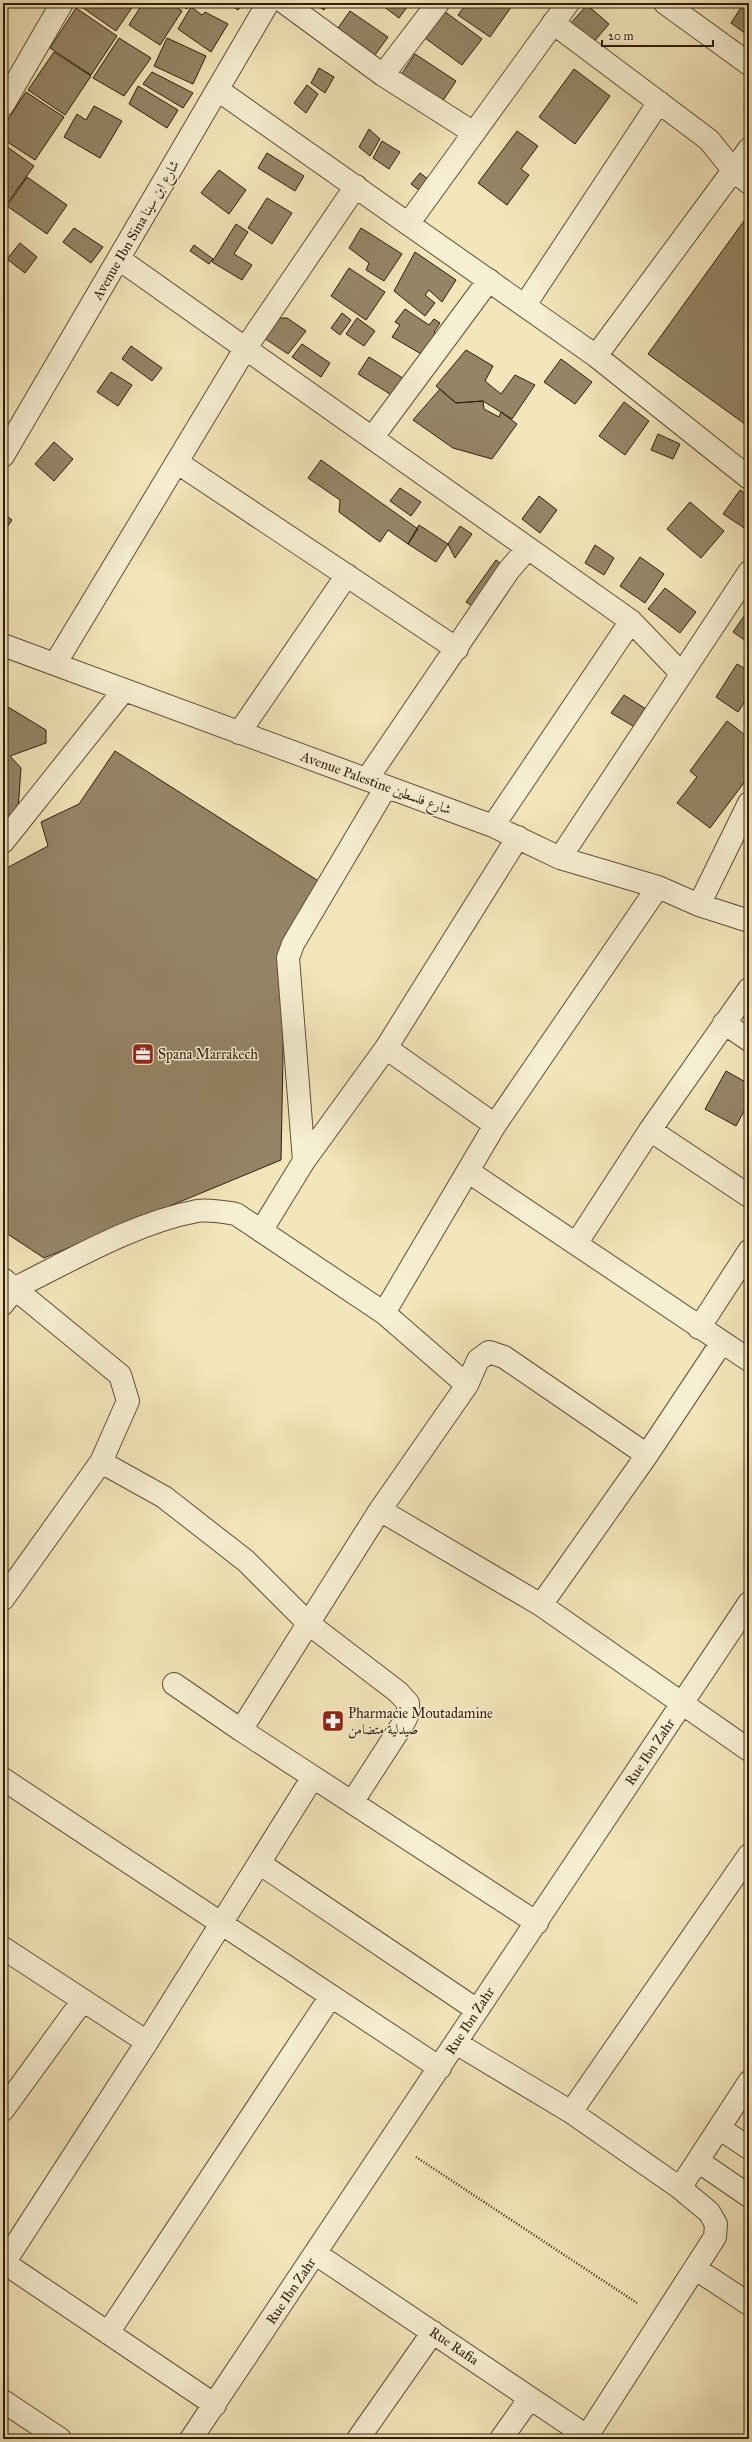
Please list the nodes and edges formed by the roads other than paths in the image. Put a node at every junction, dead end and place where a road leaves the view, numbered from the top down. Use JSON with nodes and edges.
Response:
{"nodes":[{"id":1,"x":268,"y":3,"type":"edge"},
{"id":2,"x":285,"y":3,"type":"edge"},
{"id":3,"x":438,"y":3,"type":"edge"},
{"id":4,"x":568,"y":3,"type":"edge"},
{"id":5,"x":58,"y":4,"type":"edge"},
{"id":6,"x":677,"y":6,"type":"edge"},
{"id":7,"x":553,"y":23,"type":"junction"},
{"id":8,"x":749,"y":64,"type":"edge"},
{"id":9,"x":383,"y":75,"type":"junction"},
{"id":10,"x":218,"y":90,"type":"junction"},
{"id":11,"x":659,"y":102,"type":"junction"},
{"id":12,"x":3,"y":105,"type":"edge"},
{"id":13,"x":474,"y":133,"type":"junction"},
{"id":14,"x":749,"y":149,"type":"edge"},
{"id":15,"x":741,"y":177,"type":"edge"},
{"id":16,"x":356,"y":186,"type":"junction"},
{"id":17,"x":408,"y":224,"type":"junction"},
{"id":18,"x":119,"y":259,"type":"junction"},
{"id":19,"x":489,"y":280,"type":"junction"},
{"id":20,"x":525,"y":305,"type":"junction"},
{"id":21,"x":245,"y":349,"type":"junction"},
{"id":22,"x":596,"y":356,"type":"junction"},
{"id":23,"x":372,"y":438,"type":"junction"},
{"id":24,"x":3,"y":456,"type":"edge"},
{"id":25,"x":178,"y":463,"type":"junction"},
{"id":26,"x":749,"y":478,"type":"edge"},
{"id":27,"x":528,"y":548,"type":"junction"},
{"id":28,"x":749,"y":572,"type":"edge"},
{"id":29,"x":347,"y":575,"type":"junction"},
{"id":30,"x":631,"y":621,"type":"junction"},
{"id":31,"x":3,"y":645,"type":"edge"},
{"id":32,"x":457,"y":649,"type":"junction"},
{"id":33,"x":55,"y":664,"type":"junction"},
{"id":34,"x":681,"y":673,"type":"junction"},
{"id":35,"x":124,"y":690,"type":"junction"},
{"id":36,"x":239,"y":733,"type":"junction"},
{"id":37,"x":376,"y":783,"type":"junction"},
{"id":38,"x":749,"y":803,"type":"edge"},
{"id":39,"x":493,"y":826,"type":"junction"},
{"id":40,"x":518,"y":837,"type":"junction"},
{"id":41,"x":3,"y":842,"type":"edge"},
{"id":42,"x":560,"y":858,"type":"junction"},
{"id":43,"x":658,"y":887,"type":"junction"},
{"id":44,"x":699,"y":905,"type":"junction"},
{"id":45,"x":749,"y":921,"type":"edge"},
{"id":46,"x":749,"y":989,"type":"edge"},
{"id":47,"x":724,"y":1023,"type":"junction"},
{"id":48,"x":749,"y":1040,"type":"edge"},
{"id":49,"x":386,"y":1048,"type":"junction"},
{"id":50,"x":495,"y":1125,"type":"junction"},
{"id":51,"x":650,"y":1130,"type":"junction"},
{"id":52,"x":304,"y":1161,"type":"junction"},
{"id":53,"x":468,"y":1172,"type":"junction"},
{"id":54,"x":749,"y":1196,"type":"edge"},
{"id":55,"x":261,"y":1231,"type":"junction"},
{"id":56,"x":576,"y":1244,"type":"junction"},
{"id":57,"x":749,"y":1251,"type":"edge"},
{"id":58,"x":7,"y":1290,"type":"edge"},
{"id":59,"x":384,"y":1313,"type":"junction"},
{"id":60,"x":699,"y":1328,"type":"junction"},
{"id":61,"x":722,"y":1342,"type":"junction"},
{"id":62,"x":749,"y":1360,"type":"edge"},
{"id":63,"x":467,"y":1385,"type":"junction"},
{"id":64,"x":647,"y":1455,"type":"junction"},
{"id":65,"x":101,"y":1462,"type":"junction"},
{"id":66,"x":380,"y":1510,"type":"junction"},
{"id":67,"x":3,"y":1599,"type":"edge"},
{"id":68,"x":749,"y":1603,"type":"edge"},
{"id":69,"x":541,"y":1605,"type":"junction"},
{"id":70,"x":309,"y":1624,"type":"junction"},
{"id":71,"x":174,"y":1684,"type":"dead end"},
{"id":72,"x":682,"y":1703,"type":"junction"},
{"id":73,"x":241,"y":1730,"type":"junction"},
{"id":74,"x":749,"y":1750,"type":"edge"},
{"id":75,"x":313,"y":1776,"type":"junction"},
{"id":76,"x":3,"y":1779,"type":"edge"},
{"id":77,"x":353,"y":1802,"type":"junction"},
{"id":78,"x":749,"y":1855,"type":"edge"},
{"id":79,"x":259,"y":1863,"type":"junction"},
{"id":80,"x":537,"y":1923,"type":"junction"},
{"id":81,"x":222,"y":1924,"type":"junction"},
{"id":82,"x":3,"y":1948,"type":"edge"},
{"id":83,"x":331,"y":1996,"type":"junction"},
{"id":84,"x":83,"y":2000,"type":"junction"},
{"id":85,"x":477,"y":2010,"type":"junction"},
{"id":86,"x":147,"y":2042,"type":"junction"},
{"id":87,"x":456,"y":2043,"type":"junction"},
{"id":88,"x":440,"y":2068,"type":"junction"},
{"id":89,"x":749,"y":2082,"type":"edge"},
{"id":90,"x":3,"y":2110,"type":"edge"},
{"id":91,"x":571,"y":2112,"type":"junction"},
{"id":92,"x":719,"y":2128,"type":"junction"},
{"id":93,"x":749,"y":2148,"type":"edge"},
{"id":94,"x":698,"y":2161,"type":"junction"},
{"id":95,"x":680,"y":2188,"type":"junction"},
{"id":96,"x":749,"y":2196,"type":"edge"},
{"id":97,"x":316,"y":2254,"type":"junction"},
{"id":98,"x":4,"y":2263,"type":"edge"},
{"id":99,"x":696,"y":2269,"type":"junction"},
{"id":100,"x":749,"y":2304,"type":"edge"},
{"id":101,"x":433,"y":2332,"type":"junction"},
{"id":102,"x":108,"y":2333,"type":"junction"},
{"id":103,"x":530,"y":2398,"type":"junction"},
{"id":104,"x":3,"y":2401,"type":"edge"},
{"id":105,"x":215,"y":2406,"type":"junction"},
{"id":106,"x":589,"y":2438,"type":"edge"},
{"id":107,"x":60,"y":2439,"type":"edge"},
{"id":108,"x":191,"y":2439,"type":"edge"},
{"id":109,"x":358,"y":2439,"type":"edge"},
{"id":110,"x":501,"y":2439,"type":"edge"}],
"edges":[{"from":1,"to":10,"type":"street","name":"Avenue Ibn Sina شارع ابن سينا"},
{"from":2,"to":9,"type":"street"},
{"from":3,"to":9,"type":"street"},
{"from":4,"to":7,"type":"street"},
{"from":5,"to":12,"type":"street"},
{"from":6,"to":8,"type":"street"},
{"from":7,"to":11,"type":"street"},
{"from":7,"to":13,"type":"street"},
{"from":9,"to":13,"type":"street"},
{"from":10,"to":16,"type":"street"},
{"from":10,"to":18,"type":"street","name":"Avenue Ibn Sina شارع ابن سينا"},
{"from":11,"to":15,"type":"street"},
{"from":11,"to":20,"type":"street"},
{"from":13,"to":17,"type":"street"},
{"from":14,"to":15,"type":"street"},
{"from":15,"to":22,"type":"street"},
{"from":16,"to":17,"type":"street"},
{"from":16,"to":21,"type":"street"},
{"from":17,"to":19,"type":"street"},
{"from":18,"to":21,"type":"street"},
{"from":18,"to":24,"type":"street","name":"Avenue Ibn Sina شارع ابن سينا"},
{"from":19,"to":20,"type":"street"},
{"from":19,"to":23,"type":"street"},
{"from":20,"to":22,"type":"street"},
{"from":21,"to":23,"type":"street"},
{"from":21,"to":25,"type":"street"},
{"from":22,"to":26,"type":"street"},
{"from":23,"to":27,"type":"street"},
{"from":25,"to":29,"type":"street"},
{"from":25,"to":33,"type":"street"},
{"from":27,"to":30,"type":"street"},
{"from":27,"to":32,"type":"street"},
{"from":28,"to":34,"type":"street"},
{"from":29,"to":32,"type":"street"},
{"from":29,"to":36,"type":"street"},
{"from":30,"to":34,"type":"street"},
{"from":30,"to":39,"type":"street"},
{"from":31,"to":33,"type":"street","name":"Avenue Palestine شارع فلسطين"},
{"from":32,"to":37,"type":"street"},
{"from":33,"to":35,"type":"street","name":"Avenue Palestine شارع فلسطين"},
{"from":34,"to":42,"type":"street"},
{"from":35,"to":36,"type":"street","name":"Avenue Palestine شارع فلسطين"},
{"from":35,"to":41,"type":"street"},
{"from":36,"to":37,"type":"street","name":"Avenue Palestine شارع فلسطين"},
{"from":37,"to":39,"type":"street","name":"Avenue Palestine شارع فلسطين"},
{"from":37,"to":52,"type":"street"},
{"from":38,"to":44,"type":"street"},
{"from":39,"to":40,"type":"street","name":"Avenue Palestine شارع فلسطين"},
{"from":40,"to":42,"type":"street","name":"Avenue Palestine شارع فلسطين"},
{"from":40,"to":49,"type":"street"},
{"from":42,"to":43,"type":"street","name":"Avenue Palestine شارع فلسطين"},
{"from":43,"to":44,"type":"street","name":"Avenue Palestine شارع فلسطين"},
{"from":43,"to":50,"type":"street"},
{"from":44,"to":45,"type":"street","name":"Avenue Palestine شارع فلسطين"},
{"from":46,"to":47,"type":"street"},
{"from":47,"to":48,"type":"street"},
{"from":47,"to":51,"type":"street"},
{"from":49,"to":50,"type":"street"},
{"from":49,"to":52,"type":"street"},
{"from":50,"to":53,"type":"street"},
{"from":51,"to":54,"type":"street"},
{"from":51,"to":56,"type":"street"},
{"from":52,"to":55,"type":"street"},
{"from":53,"to":56,"type":"street"},
{"from":53,"to":59,"type":"street"},
{"from":55,"to":58,"type":"street"},
{"from":55,"to":59,"type":"street"},
{"from":56,"to":60,"type":"street"},
{"from":57,"to":60,"type":"street"},
{"from":58,"to":65,"type":"street"},
{"from":59,"to":63,"type":"street"},
{"from":60,"to":61,"type":"street"},
{"from":61,"to":62,"type":"street"},
{"from":61,"to":64,"type":"street"},
{"from":63,"to":64,"type":"street"},
{"from":63,"to":66,"type":"street"},
{"from":64,"to":69,"type":"street"},
{"from":65,"to":67,"type":"street"},
{"from":65,"to":70,"type":"street"},
{"from":66,"to":69,"type":"street"},
{"from":66,"to":70,"type":"street"},
{"from":68,"to":72,"type":"street","name":"Rue Ibn Zahr"},
{"from":69,"to":72,"type":"street"},
{"from":70,"to":73,"type":"street"},
{"from":70,"to":77,"type":"street"},
{"from":71,"to":73,"type":"street"},
{"from":72,"to":74,"type":"street"},
{"from":72,"to":80,"type":"street","name":"Rue Ibn Zahr"},
{"from":73,"to":75,"type":"street"},
{"from":75,"to":77,"type":"street"},
{"from":75,"to":79,"type":"street"},
{"from":76,"to":81,"type":"street"},
{"from":77,"to":80,"type":"street"},
{"from":78,"to":91,"type":"street"},
{"from":79,"to":81,"type":"street"},
{"from":79,"to":85,"type":"street"},
{"from":80,"to":85,"type":"street","name":"Rue Ibn Zahr"},
{"from":81,"to":83,"type":"street"},
{"from":81,"to":86,"type":"street"},
{"from":82,"to":84,"type":"street"},
{"from":83,"to":88,"type":"street"},
{"from":83,"to":102,"type":"street"},
{"from":84,"to":86,"type":"street"},
{"from":84,"to":90,"type":"street"},
{"from":85,"to":87,"type":"street","name":"Rue Ibn Zahr"},
{"from":86,"to":98,"type":"street"},
{"from":87,"to":88,"type":"street","name":"Rue Ibn Zahr"},
{"from":87,"to":91,"type":"street"},
{"from":88,"to":97,"type":"street","name":"Rue Ibn Zahr"},
{"from":89,"to":92,"type":"street"},
{"from":91,"to":95,"type":"street"},
{"from":92,"to":93,"type":"street"},
{"from":92,"to":94,"type":"street"},
{"from":94,"to":95,"type":"street"},
{"from":94,"to":96,"type":"street"},
{"from":95,"to":99,"type":"street"},
{"from":97,"to":101,"type":"street","name":"Rue Rafia"},
{"from":97,"to":105,"type":"street","name":"Rue Ibn Zahr"},
{"from":98,"to":102,"type":"street"},
{"from":99,"to":100,"type":"street"},
{"from":99,"to":106,"type":"street"},
{"from":101,"to":103,"type":"street","name":"Rue Rafia"},
{"from":101,"to":109,"type":"street"},
{"from":102,"to":105,"type":"street"},
{"from":103,"to":106,"type":"street","name":"Rue Rafia"},
{"from":103,"to":110,"type":"street"},
{"from":104,"to":107,"type":"street"},
{"from":105,"to":108,"type":"street","name":"Rue Ibn Zahr"}]}
